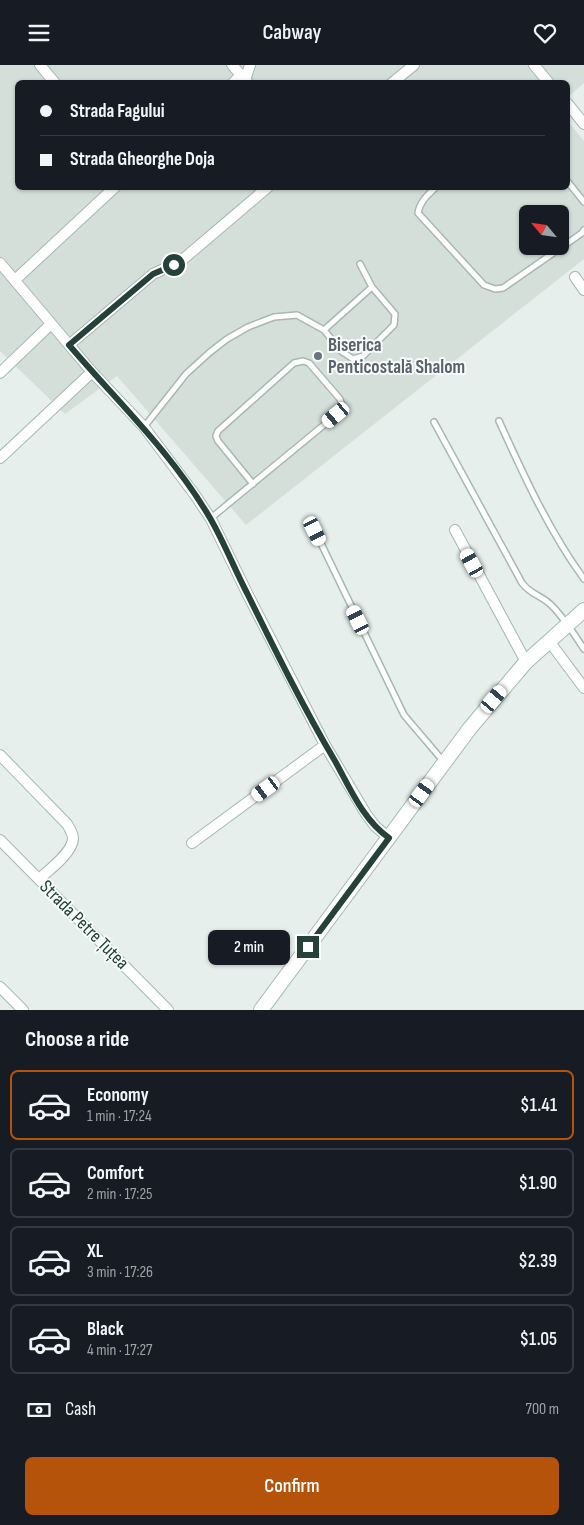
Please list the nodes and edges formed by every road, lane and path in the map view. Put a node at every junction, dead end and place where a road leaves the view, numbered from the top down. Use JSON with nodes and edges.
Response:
{"nodes":[{"id":1,"x":40,"y":65,"type":"edge"},
{"id":2,"x":232,"y":65,"type":"edge"},
{"id":3,"x":250,"y":65,"type":"edge"},
{"id":4,"x":534,"y":65,"type":"edge"},
{"id":5,"x":412,"y":66,"type":"edge"},
{"id":6,"x":52,"y":80,"type":"edge"},
{"id":7,"x":242,"y":80,"type":"edge"},
{"id":8,"x":396,"y":80,"type":"edge"},
{"id":9,"x":546,"y":80,"type":"edge"},
{"id":10,"x":570,"y":107,"type":"edge"},
{"id":11,"x":584,"y":124,"type":"edge"},
{"id":12,"x":570,"y":185,"type":"edge"},
{"id":13,"x":113,"y":190,"type":"edge"},
{"id":14,"x":264,"y":190,"type":"edge"},
{"id":15,"x":433,"y":190,"type":"edge"},
{"id":16,"x":584,"y":203,"type":"edge"},
{"id":17,"x":584,"y":230,"type":"edge"},
{"id":18,"x":0,"y":263,"type":"edge"},
{"id":19,"x":360,"y":264,"type":"dead end"},
{"id":20,"x":575,"y":277,"type":"dead end"},
{"id":21,"x":15,"y":280,"type":"junction"},
{"id":22,"x":372,"y":287,"type":"junction"},
{"id":23,"x":584,"y":290,"type":"edge"},
{"id":24,"x":51,"y":324,"type":"junction"},
{"id":25,"x":324,"y":330,"type":"junction"},
{"id":26,"x":69,"y":345,"type":"junction"},
{"id":27,"x":92,"y":371,"type":"junction"},
{"id":28,"x":0,"y":373,"type":"edge"},
{"id":29,"x":499,"y":421,"type":"dead end"},
{"id":30,"x":434,"y":422,"type":"dead end"},
{"id":31,"x":144,"y":427,"type":"junction"},
{"id":32,"x":0,"y":458,"type":"edge"},
{"id":33,"x":253,"y":483,"type":"junction"},
{"id":34,"x":211,"y":519,"type":"junction"},
{"id":35,"x":454,"y":530,"type":"dead end"},
{"id":36,"x":315,"y":531,"type":"dead end"},
{"id":37,"x":584,"y":579,"type":"edge"},
{"id":38,"x":584,"y":610,"type":"edge"},
{"id":39,"x":567,"y":625,"type":"junction"},
{"id":40,"x":549,"y":641,"type":"junction"},
{"id":41,"x":584,"y":649,"type":"edge"},
{"id":42,"x":526,"y":662,"type":"junction"},
{"id":43,"x":584,"y":688,"type":"edge"},
{"id":44,"x":325,"y":745,"type":"junction"},
{"id":45,"x":0,"y":755,"type":"edge"},
{"id":46,"x":444,"y":763,"type":"junction"},
{"id":47,"x":389,"y":838,"type":"junction"},
{"id":48,"x":0,"y":840,"type":"edge"},
{"id":49,"x":192,"y":843,"type":"dead end"},
{"id":50,"x":39,"y":879,"type":"junction"},
{"id":51,"x":0,"y":987,"type":"edge"},
{"id":52,"x":23,"y":1010,"type":"edge"},
{"id":53,"x":168,"y":1010,"type":"edge"},
{"id":54,"x":261,"y":1010,"type":"edge"}],
"edges":[{"from":1,"to":6,"type":"street"},
{"from":2,"to":7,"type":"street"},
{"from":3,"to":7,"type":"street"},
{"from":4,"to":9,"type":"street"},
{"from":5,"to":8,"type":"street"},
{"from":10,"to":11,"type":"street"},
{"from":12,"to":16,"type":"lane"},
{"from":13,"to":21,"type":"street"},
{"from":14,"to":26,"type":"street"},
{"from":15,"to":17,"type":"lane"},
{"from":18,"to":21,"type":"street"},
{"from":19,"to":22,"type":"lane"},
{"from":20,"to":23,"type":"street"},
{"from":21,"to":24,"type":"street"},
{"from":22,"to":25,"type":"lane"},
{"from":22,"to":25,"type":"lane"},
{"from":24,"to":26,"type":"street"},
{"from":24,"to":28,"type":"street"},
{"from":25,"to":31,"type":"lane"},
{"from":26,"to":27,"type":"street"},
{"from":27,"to":31,"type":"street"},
{"from":27,"to":32,"type":"street"},
{"from":29,"to":37,"type":"lane"},
{"from":30,"to":39,"type":"lane"},
{"from":31,"to":34,"type":"street"},
{"from":33,"to":33,"type":"lane"},
{"from":33,"to":34,"type":"lane"},
{"from":34,"to":44,"type":"street"},
{"from":35,"to":42,"type":"street"},
{"from":36,"to":46,"type":"lane"},
{"from":38,"to":39,"type":"main road"},
{"from":39,"to":40,"type":"main road"},
{"from":39,"to":41,"type":"lane"},
{"from":40,"to":42,"type":"main road"},
{"from":40,"to":43,"type":"street"},
{"from":42,"to":46,"type":"main road"},
{"from":44,"to":47,"type":"street"},
{"from":44,"to":49,"type":"street"},
{"from":45,"to":50,"type":"street"},
{"from":46,"to":47,"type":"main road"},
{"from":47,"to":54,"type":"main road"},
{"from":48,"to":50,"type":"street","name":"Strada Petre Țuțea"},
{"from":50,"to":53,"type":"street","name":"Strada Petre Țuțea"},
{"from":51,"to":52,"type":"street"}]}
